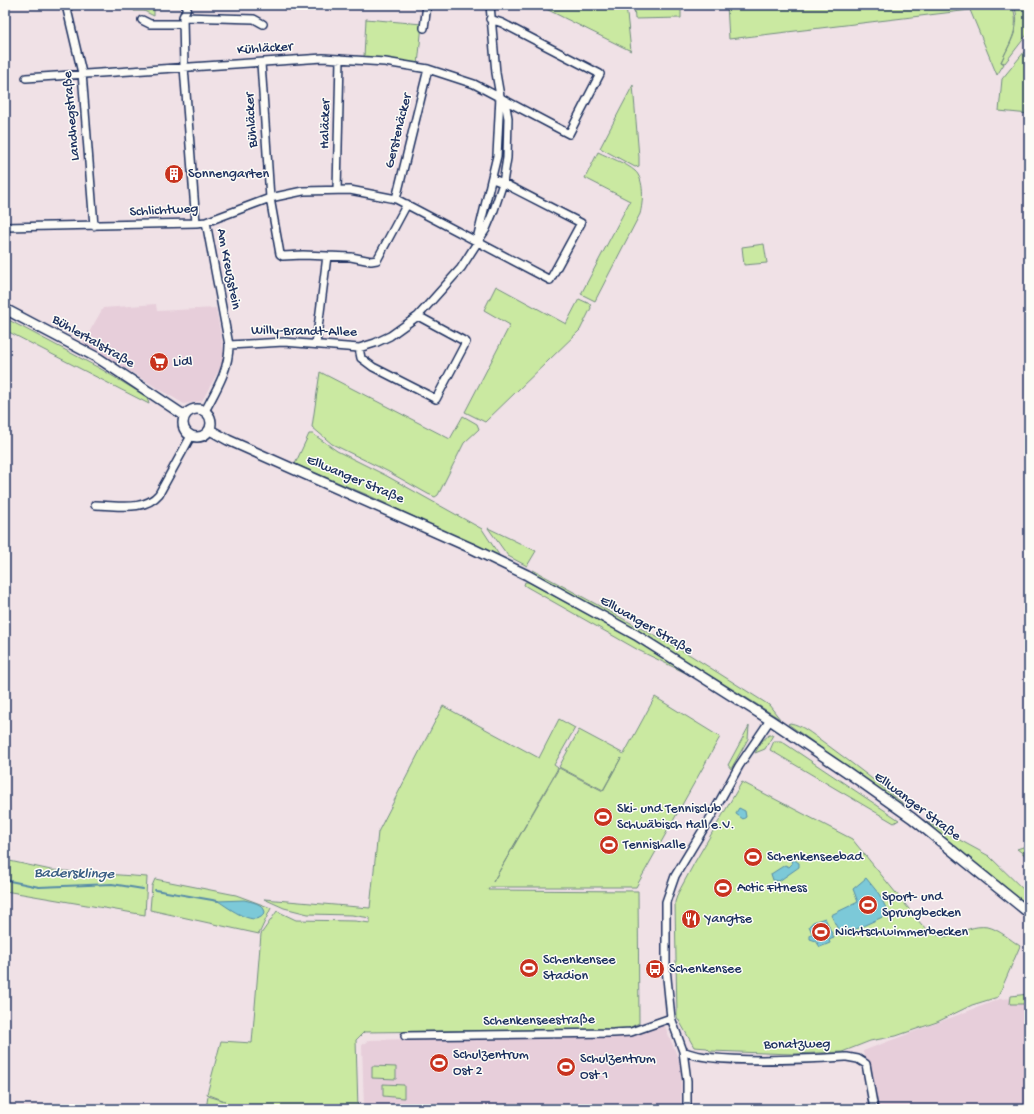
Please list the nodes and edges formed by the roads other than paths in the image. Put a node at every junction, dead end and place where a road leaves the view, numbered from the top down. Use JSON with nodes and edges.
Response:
{"nodes":[{"id":1,"x":66,"y":5,"type":"edge"},
{"id":2,"x":188,"y":5,"type":"edge"},
{"id":3,"x":427,"y":5,"type":"edge"},
{"id":4,"x":490,"y":5,"type":"edge"},
{"id":5,"x":490,"y":19,"type":"junction"},
{"id":6,"x":142,"y":20,"type":"dead end"},
{"id":7,"x":183,"y":20,"type":"junction"},
{"id":8,"x":262,"y":24,"type":"dead end"},
{"id":9,"x":424,"y":28,"type":"dead end"},
{"id":10,"x":340,"y":59,"type":"junction"},
{"id":11,"x":261,"y":64,"type":"junction"},
{"id":12,"x":184,"y":67,"type":"junction"},
{"id":13,"x":428,"y":69,"type":"junction"},
{"id":14,"x":82,"y":73,"type":"junction"},
{"id":15,"x":26,"y":78,"type":"dead end"},
{"id":16,"x":500,"y":96,"type":"junction"},
{"id":17,"x":493,"y":180,"type":"junction"},
{"id":18,"x":503,"y":183,"type":"junction"},
{"id":19,"x":336,"y":190,"type":"junction"},
{"id":20,"x":270,"y":198,"type":"junction"},
{"id":21,"x":396,"y":199,"type":"junction"},
{"id":22,"x":407,"y":204,"type":"junction"},
{"id":23,"x":206,"y":222,"type":"junction"},
{"id":24,"x":196,"y":223,"type":"junction"},
{"id":25,"x":94,"y":226,"type":"junction"},
{"id":26,"x":5,"y":227,"type":"edge"},
{"id":27,"x":477,"y":241,"type":"junction"},
{"id":28,"x":327,"y":256,"type":"junction"},
{"id":29,"x":5,"y":309,"type":"edge"},
{"id":30,"x":418,"y":316,"type":"junction"},
{"id":31,"x":316,"y":344,"type":"junction"},
{"id":32,"x":229,"y":345,"type":"junction"},
{"id":33,"x":359,"y":348,"type":"junction"},
{"id":34,"x":205,"y":411,"type":"junction"},
{"id":35,"x":185,"y":416,"type":"junction"},
{"id":36,"x":210,"y":430,"type":"junction"},
{"id":37,"x":191,"y":436,"type":"junction"},
{"id":38,"x":95,"y":505,"type":"dead end"},
{"id":39,"x":770,"y":720,"type":"junction"},
{"id":40,"x":1029,"y":913,"type":"edge"},
{"id":41,"x":671,"y":1018,"type":"junction"},
{"id":42,"x":405,"y":1036,"type":"dead end"},
{"id":43,"x":683,"y":1051,"type":"junction"},
{"id":44,"x":687,"y":1109,"type":"edge"},
{"id":45,"x":874,"y":1109,"type":"edge"}],
"edges":[{"from":1,"to":14,"type":"street","name":"Landhegstraße"},
{"from":2,"to":7,"type":"street"},
{"from":3,"to":9,"type":"street"},
{"from":4,"to":5,"type":"street","name":"Willy-Brandt-Allee"},
{"from":5,"to":16,"type":"street","name":"Willy-Brandt-Allee"},
{"from":5,"to":16,"type":"street","name":"Kühläcker"},
{"from":6,"to":7,"type":"street"},
{"from":7,"to":8,"type":"street"},
{"from":7,"to":12,"type":"street","name":"Am Kreuzstein"},
{"from":10,"to":11,"type":"street","name":"Kühläcker"},
{"from":10,"to":13,"type":"street","name":"Kühläcker"},
{"from":10,"to":19,"type":"street","name":"Haläcker"},
{"from":11,"to":12,"type":"street","name":"Kühläcker"},
{"from":11,"to":20,"type":"street","name":"Bühläcker"},
{"from":12,"to":14,"type":"street","name":"Kühläcker"},
{"from":12,"to":24,"type":"street","name":"Am Kreuzstein"},
{"from":13,"to":16,"type":"street","name":"Kühläcker"},
{"from":13,"to":21,"type":"street","name":"Gerstenäcker"},
{"from":14,"to":15,"type":"street","name":"Kühläcker"},
{"from":14,"to":25,"type":"street","name":"Landhegstraße"},
{"from":16,"to":17,"type":"street","name":"Willy-Brandt-Allee"},
{"from":16,"to":18,"type":"street","name":"Willy-Brandt-Allee"},
{"from":17,"to":18,"type":"street"},
{"from":17,"to":27,"type":"street","name":"Willy-Brandt-Allee"},
{"from":18,"to":27,"type":"street","name":"Willy-Brandt-Allee"},
{"from":18,"to":27,"type":"street","name":"Schlichtweg"},
{"from":19,"to":20,"type":"street","name":"Schlichtweg"},
{"from":19,"to":21,"type":"street","name":"Schlichtweg"},
{"from":20,"to":23,"type":"street","name":"Schlichtweg"},
{"from":20,"to":28,"type":"street","name":"Bühläcker"},
{"from":21,"to":22,"type":"street","name":"Schlichtweg"},
{"from":22,"to":27,"type":"street","name":"Schlichtweg"},
{"from":22,"to":28,"type":"street"},
{"from":23,"to":24,"type":"street","name":"Schlichtweg"},
{"from":23,"to":32,"type":"street","name":"Am Kreuzstein"},
{"from":24,"to":25,"type":"street","name":"Schlichtweg"},
{"from":25,"to":26,"type":"street","name":"Schlichtweg"},
{"from":27,"to":30,"type":"street","name":"Willy-Brandt-Allee"},
{"from":28,"to":31,"type":"street"},
{"from":29,"to":35,"type":"main road","name":"Bühlertalstraße"},
{"from":30,"to":33,"type":"street","name":"Willy-Brandt-Allee"},
{"from":30,"to":33,"type":"street"},
{"from":31,"to":32,"type":"street","name":"Willy-Brandt-Allee"},
{"from":31,"to":33,"type":"street","name":"Willy-Brandt-Allee"},
{"from":32,"to":34,"type":"street","name":"Am Kreuzstein"},
{"from":34,"to":35,"type":"main road"},
{"from":34,"to":36,"type":"main road"},
{"from":35,"to":37,"type":"main road"},
{"from":36,"to":37,"type":"main road"},
{"from":36,"to":39,"type":"main road","name":"Ellwanger Straße"},
{"from":37,"to":38,"type":"street"},
{"from":39,"to":40,"type":"main road","name":"Ellwanger Straße"},
{"from":39,"to":41,"type":"street"},
{"from":41,"to":42,"type":"street","name":"Schenkenseestraße"},
{"from":41,"to":43,"type":"street"},
{"from":43,"to":44,"type":"street"},
{"from":43,"to":45,"type":"street","name":"Bonatzweg"}]}
